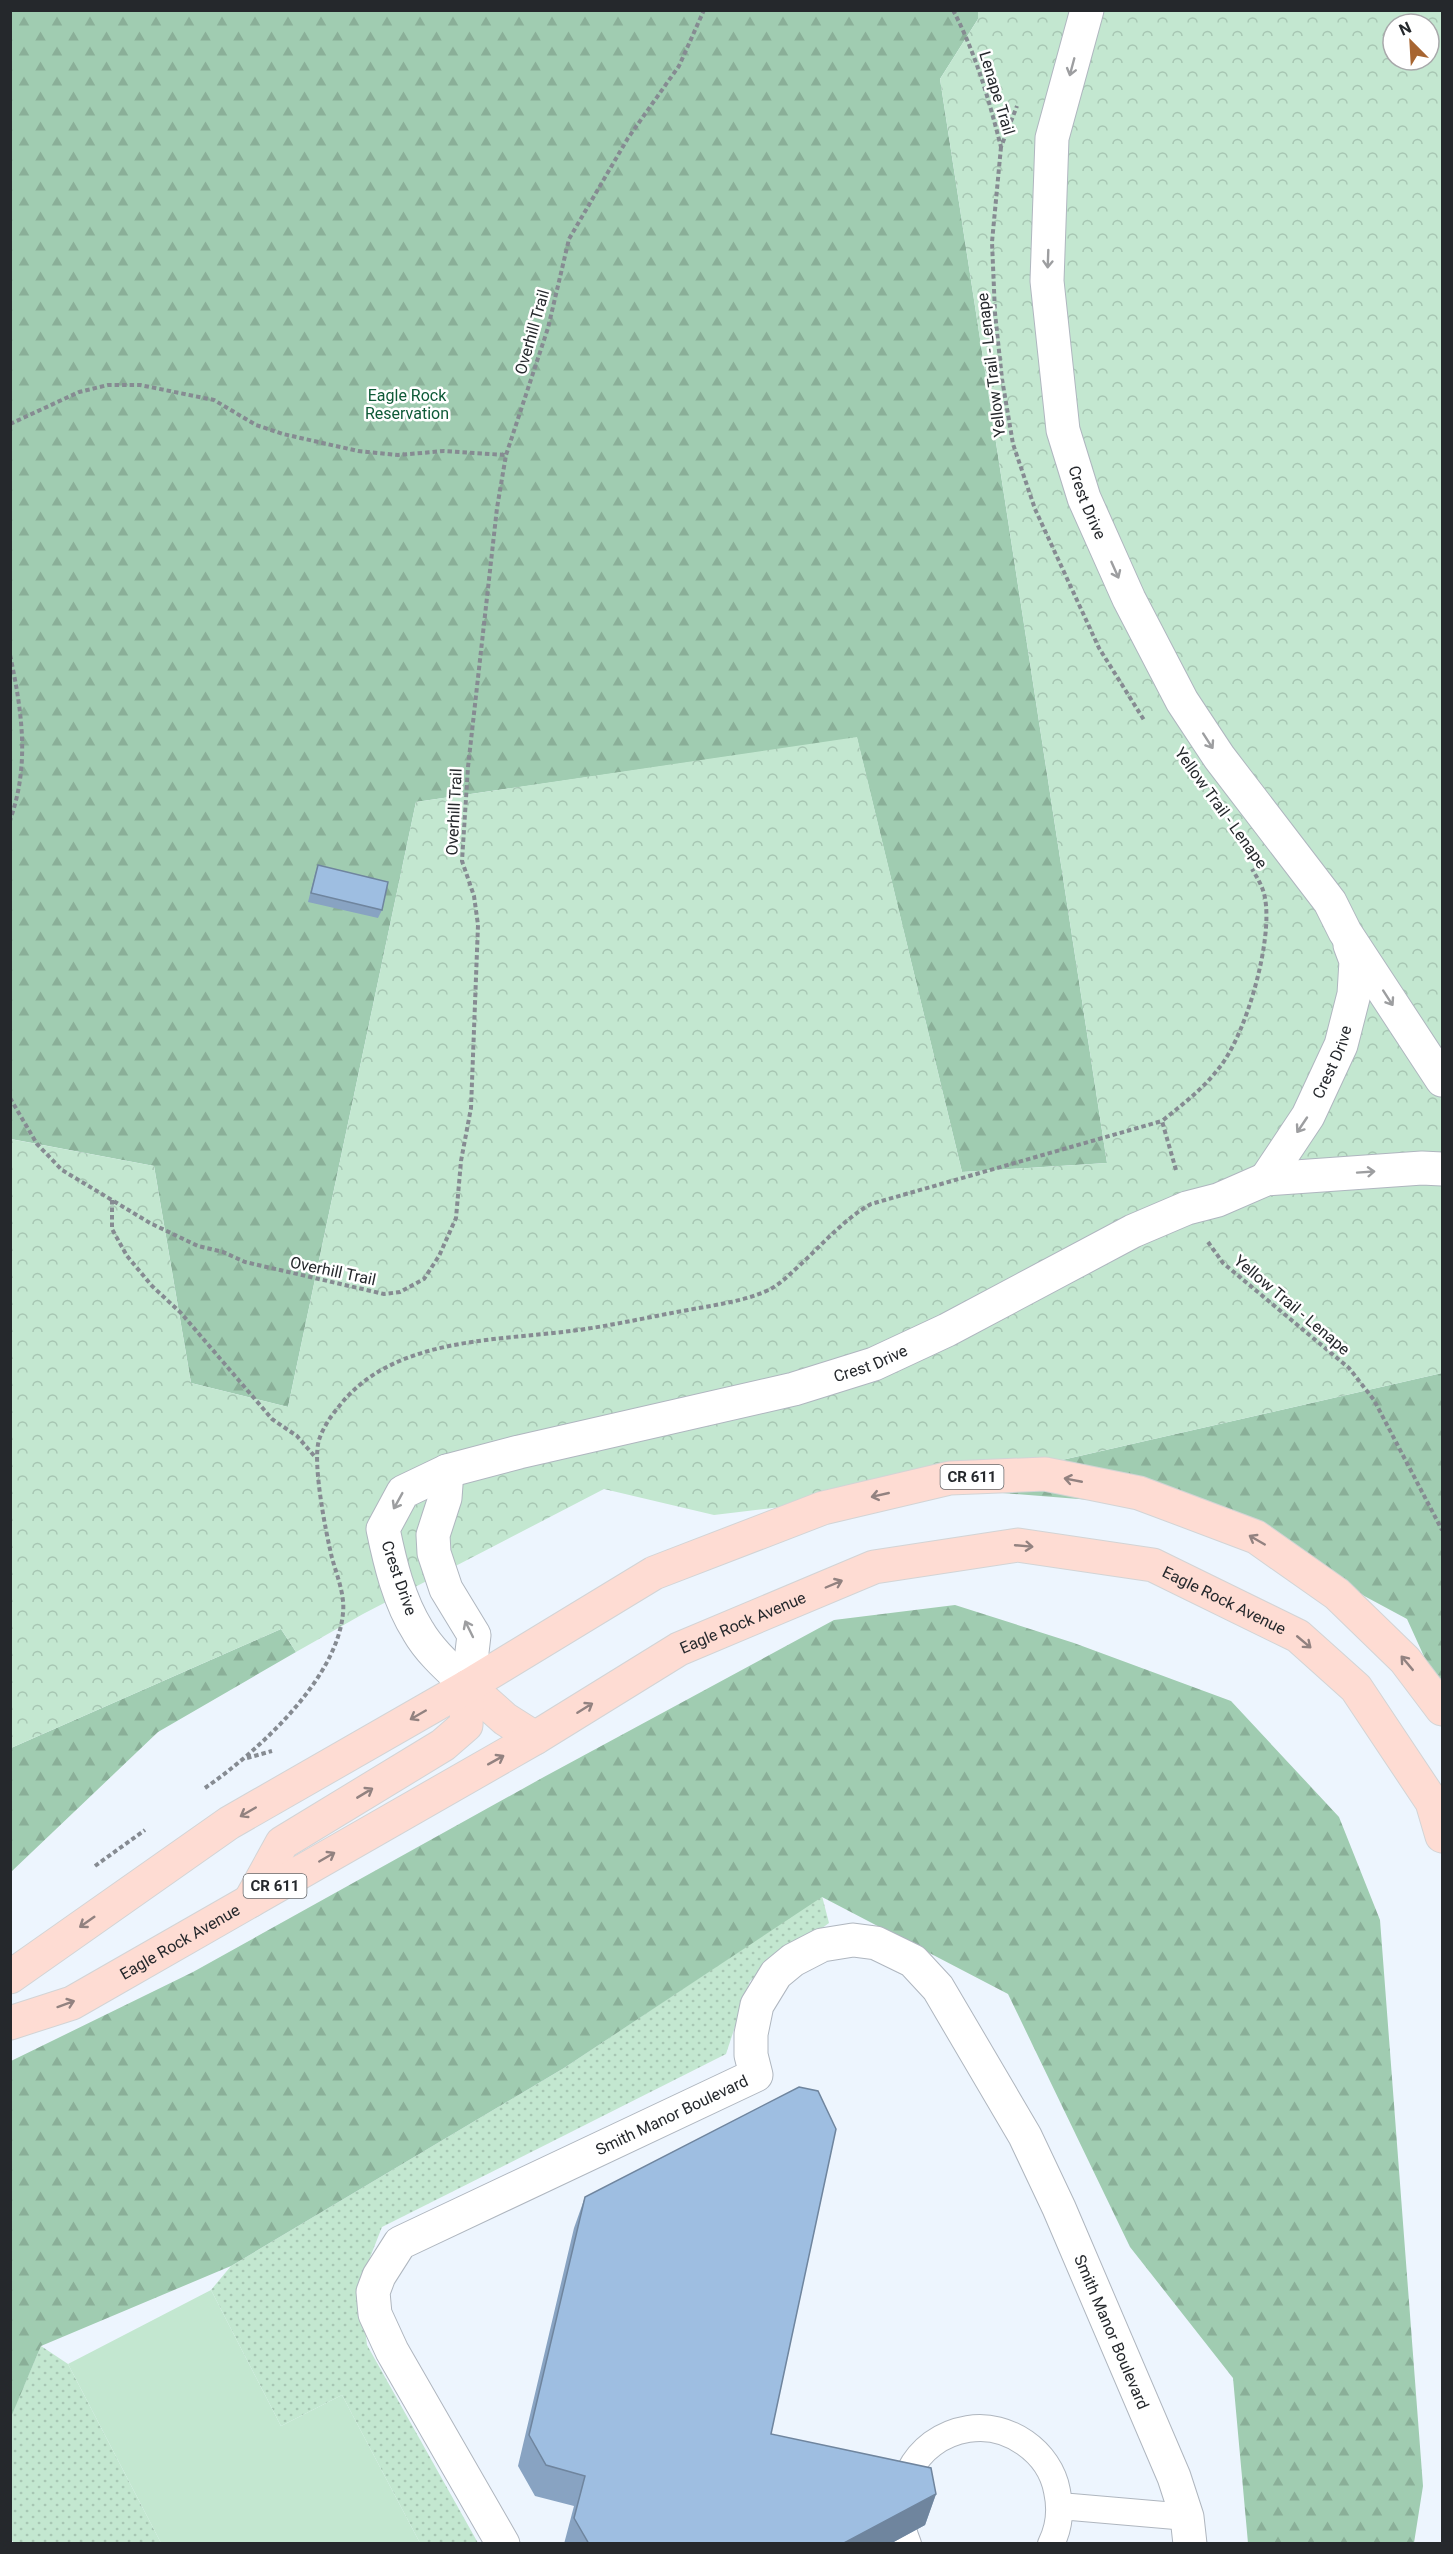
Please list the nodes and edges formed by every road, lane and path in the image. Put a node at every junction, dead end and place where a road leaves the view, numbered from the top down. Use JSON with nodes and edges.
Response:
{"nodes":[{"id":1,"x":704,"y":10,"type":"edge"},
{"id":2,"x":953,"y":10,"type":"edge"},
{"id":3,"x":1087,"y":10,"type":"edge"},
{"id":4,"x":1018,"y":105,"type":"dead end"},
{"id":5,"x":1001,"y":147,"type":"junction"},
{"id":6,"x":10,"y":424,"type":"edge"},
{"id":7,"x":506,"y":455,"type":"junction"},
{"id":8,"x":10,"y":655,"type":"edge"},
{"id":9,"x":1149,"y":727,"type":"dead end"},
{"id":10,"x":10,"y":820,"type":"edge"},
{"id":11,"x":1247,"y":861,"type":"dead end"},
{"id":12,"x":1345,"y":932,"type":"junction"},
{"id":13,"x":1443,"y":1080,"type":"edge"},
{"id":14,"x":10,"y":1098,"type":"edge"},
{"id":15,"x":1443,"y":1169,"type":"edge"},
{"id":16,"x":1266,"y":1179,"type":"junction"},
{"id":17,"x":112,"y":1200,"type":"junction"},
{"id":18,"x":1187,"y":1208,"type":"junction"},
{"id":19,"x":316,"y":1459,"type":"dead end"},
{"id":20,"x":447,"y":1471,"type":"junction"},
{"id":21,"x":1443,"y":1530,"type":"edge"},
{"id":22,"x":468,"y":1686,"type":"junction"},
{"id":23,"x":1443,"y":1710,"type":"edge"},
{"id":24,"x":535,"y":1738,"type":"junction"},
{"id":25,"x":1443,"y":1836,"type":"edge"},
{"id":26,"x":250,"y":1901,"type":"junction"},
{"id":27,"x":10,"y":1977,"type":"edge"},
{"id":28,"x":10,"y":2023,"type":"edge"},
{"id":29,"x":1060,"y":2506,"type":"junction"},
{"id":30,"x":1188,"y":2530,"type":"edge"},
{"id":31,"x":503,"y":2544,"type":"edge"},
{"id":32,"x":908,"y":2544,"type":"edge"},
{"id":33,"x":1051,"y":2544,"type":"edge"}],
"edges":[{"from":1,"to":7,"type":"path","name":"Overhill Trail"},
{"from":2,"to":5,"type":"path","name":"Lenape Trail"},
{"from":3,"to":12,"type":"street","name":"Crest Drive","one_way":true},
{"from":4,"to":5,"type":"path","name":"Lenape Trail"},
{"from":5,"to":9,"type":"path","name":"Yellow Trail - Lenape"},
{"from":6,"to":7,"type":"path"},
{"from":7,"to":17,"type":"path","name":"Overhill Trail"},
{"from":8,"to":10,"type":"path"},
{"from":11,"to":18,"type":"path","name":"Yellow Trail - Lenape"},
{"from":12,"to":13,"type":"street","name":"Crest Drive","one_way":true},
{"from":12,"to":16,"type":"street","name":"Crest Drive","one_way":true},
{"from":14,"to":17,"type":"path","name":"Overhill Trail"},
{"from":16,"to":15,"type":"street","name":"Crest Drive","one_way":true},
{"from":16,"to":18,"type":"street","name":"Crest Drive"},
{"from":17,"to":19,"type":"path"},
{"from":18,"to":20,"type":"street","name":"Crest Drive"},
{"from":18,"to":21,"type":"path","name":"Yellow Trail - Lenape"},
{"from":22,"to":20,"type":"street","one_way":true},
{"from":20,"to":22,"type":"street","name":"Crest Drive","one_way":true},
{"from":23,"to":22,"type":"main road","number":"CR 611","one_way":true},
{"from":22,"to":24,"type":"main road"},
{"from":26,"to":22,"type":"main road","one_way":true},
{"from":22,"to":27,"type":"main road","number":"CR 611","one_way":true},
{"from":24,"to":25,"type":"main road","name":"Eagle Rock Avenue","number":"CR 611","one_way":true},
{"from":26,"to":24,"type":"main road","name":"Eagle Rock Avenue","number":"CR 611","one_way":true},
{"from":28,"to":26,"type":"main road","name":"Eagle Rock Avenue","number":"CR 611","one_way":true},
{"from":29,"to":30,"type":"lane"},
{"from":29,"to":32,"type":"lane"},
{"from":29,"to":33,"type":"lane"},
{"from":30,"to":31,"type":"street","name":"Smith Manor Boulevard"}]}
